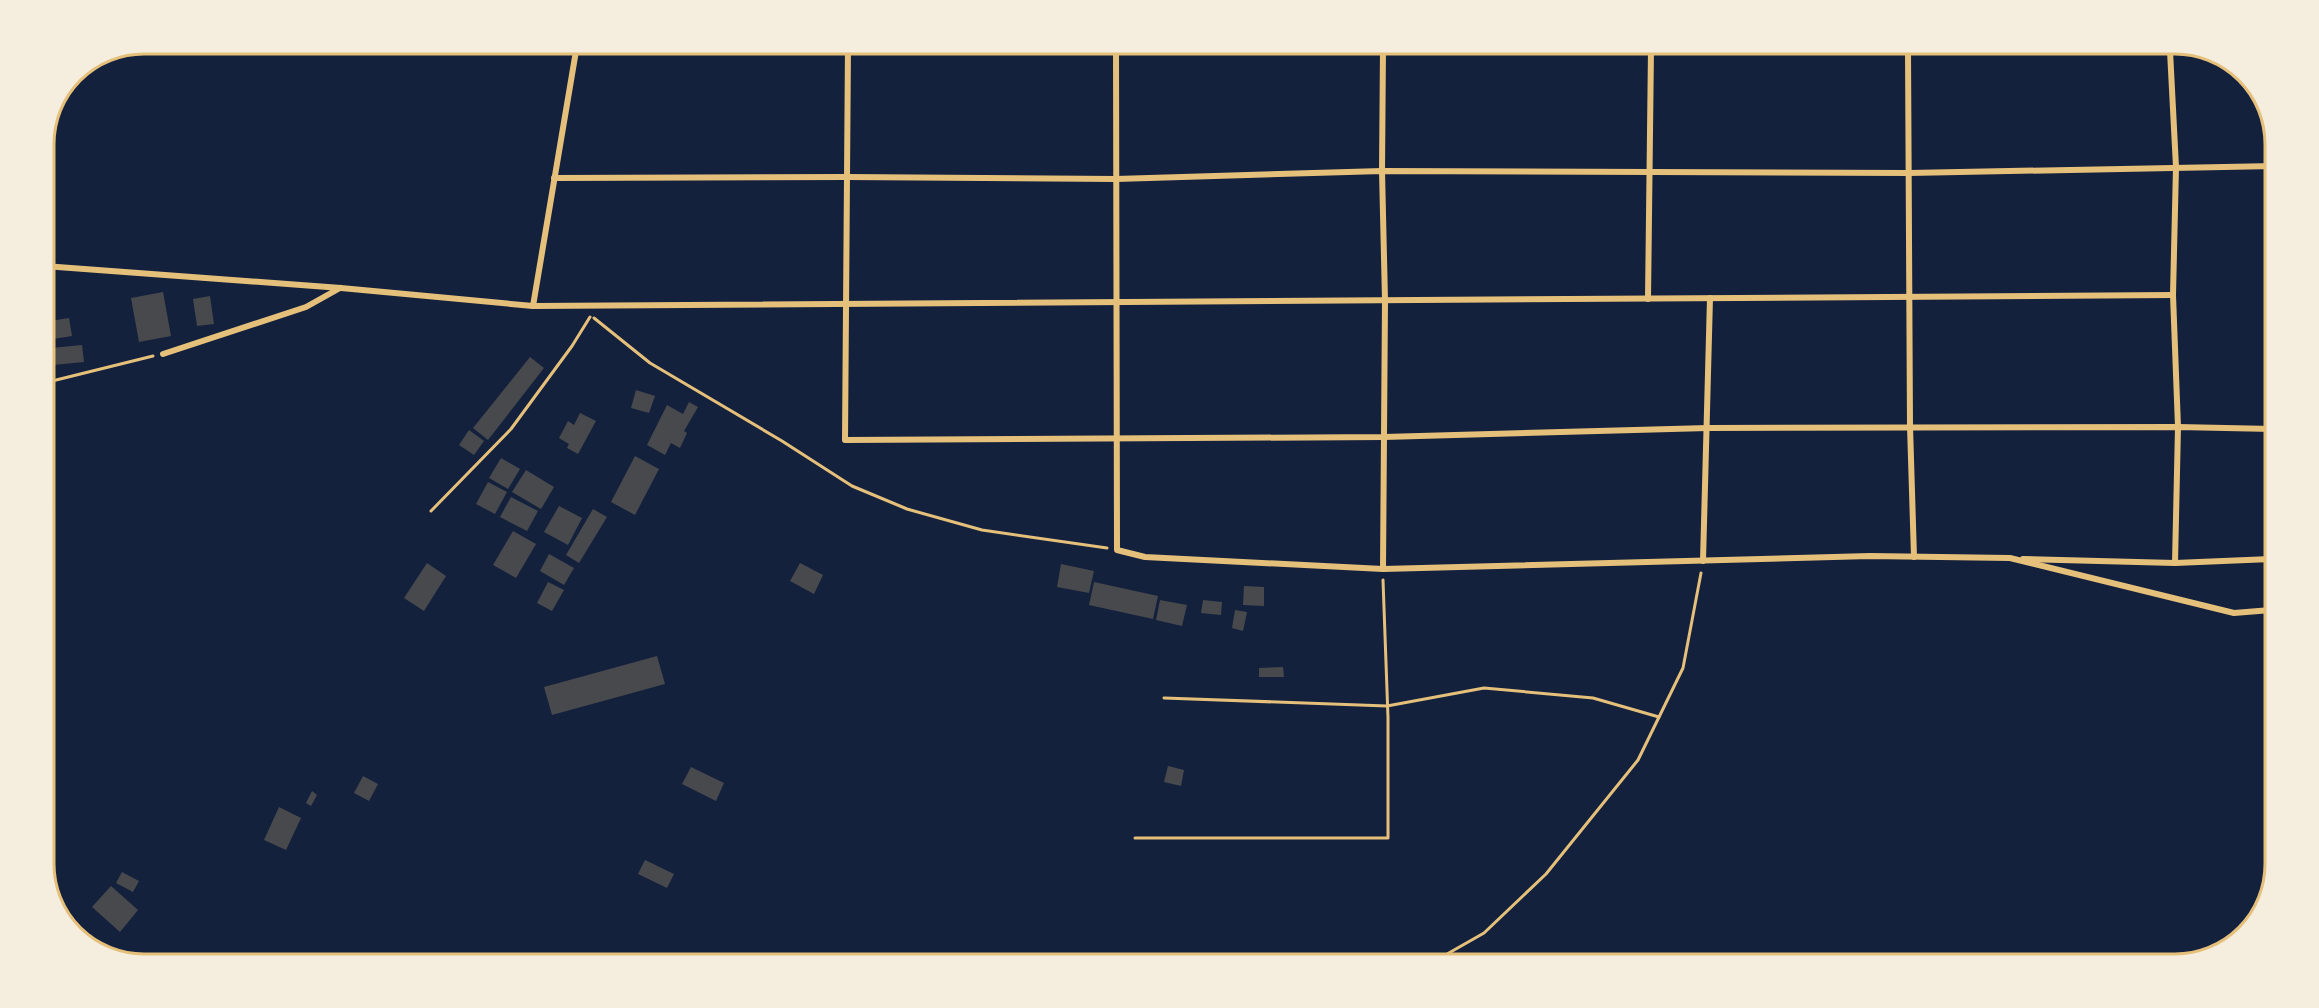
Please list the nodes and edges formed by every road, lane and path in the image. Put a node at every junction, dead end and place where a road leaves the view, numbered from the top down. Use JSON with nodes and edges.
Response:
{"nodes":[{"id":1,"x":575,"y":54,"type":"edge"},
{"id":2,"x":848,"y":54,"type":"edge"},
{"id":3,"x":1116,"y":54,"type":"edge"},
{"id":4,"x":1383,"y":54,"type":"edge"},
{"id":5,"x":1651,"y":54,"type":"edge"},
{"id":6,"x":1908,"y":54,"type":"edge"},
{"id":7,"x":2170,"y":54,"type":"edge"},
{"id":8,"x":2265,"y":166,"type":"edge"},
{"id":9,"x":2176,"y":167,"type":"junction"},
{"id":10,"x":1382,"y":171,"type":"junction"},
{"id":11,"x":1650,"y":172,"type":"junction"},
{"id":12,"x":1909,"y":173,"type":"junction"},
{"id":13,"x":847,"y":177,"type":"junction"},
{"id":14,"x":554,"y":178,"type":"junction"},
{"id":15,"x":1116,"y":179,"type":"junction"},
{"id":16,"x":54,"y":267,"type":"edge"},
{"id":17,"x":341,"y":288,"type":"junction"},
{"id":18,"x":2173,"y":295,"type":"junction"},
{"id":19,"x":1910,"y":297,"type":"junction"},
{"id":20,"x":1710,"y":298,"type":"junction"},
{"id":21,"x":1648,"y":299,"type":"junction"},
{"id":22,"x":1385,"y":300,"type":"junction"},
{"id":23,"x":1117,"y":302,"type":"junction"},
{"id":24,"x":846,"y":304,"type":"junction"},
{"id":25,"x":533,"y":306,"type":"junction"},
{"id":26,"x":579,"y":306,"type":"junction"},
{"id":27,"x":591,"y":316,"type":"junction"},
{"id":28,"x":164,"y":354,"type":"joint"},
{"id":29,"x":54,"y":381,"type":"edge"},
{"id":30,"x":1910,"y":426,"type":"junction"},
{"id":31,"x":2178,"y":427,"type":"junction"},
{"id":32,"x":1708,"y":428,"type":"junction"},
{"id":33,"x":2265,"y":429,"type":"edge"},
{"id":34,"x":1384,"y":437,"type":"junction"},
{"id":35,"x":1117,"y":440,"type":"junction"},
{"id":36,"x":431,"y":511,"type":"dead end"},
{"id":37,"x":1117,"y":550,"type":"junction"},
{"id":38,"x":1914,"y":557,"type":"junction"},
{"id":39,"x":2010,"y":558,"type":"junction"},
{"id":40,"x":2265,"y":559,"type":"edge"},
{"id":41,"x":1703,"y":561,"type":"junction"},
{"id":42,"x":2175,"y":563,"type":"junction"},
{"id":43,"x":1383,"y":569,"type":"junction"},
{"id":44,"x":2265,"y":610,"type":"edge"},
{"id":45,"x":1164,"y":698,"type":"dead end"},
{"id":46,"x":1387,"y":706,"type":"junction"},
{"id":47,"x":1659,"y":717,"type":"junction"},
{"id":48,"x":1135,"y":838,"type":"dead end"},
{"id":49,"x":1447,"y":954,"type":"edge"}],
"edges":[{"from":1,"to":14,"type":"street"},
{"from":2,"to":13,"type":"street"},
{"from":3,"to":15,"type":"street"},
{"from":4,"to":10,"type":"street"},
{"from":5,"to":11,"type":"street"},
{"from":6,"to":12,"type":"street"},
{"from":7,"to":9,"type":"street"},
{"from":8,"to":9,"type":"street"},
{"from":9,"to":12,"type":"street"},
{"from":9,"to":18,"type":"street"},
{"from":10,"to":11,"type":"street"},
{"from":10,"to":15,"type":"street"},
{"from":10,"to":22,"type":"street"},
{"from":11,"to":12,"type":"street"},
{"from":11,"to":21,"type":"street"},
{"from":12,"to":19,"type":"street"},
{"from":13,"to":14,"type":"street"},
{"from":13,"to":15,"type":"street"},
{"from":13,"to":24,"type":"street"},
{"from":14,"to":25,"type":"street"},
{"from":15,"to":23,"type":"street"},
{"from":16,"to":17,"type":"street"},
{"from":17,"to":25,"type":"street"},
{"from":17,"to":28,"type":"street"},
{"from":18,"to":19,"type":"street"},
{"from":18,"to":31,"type":"street"},
{"from":19,"to":20,"type":"street"},
{"from":19,"to":30,"type":"street"},
{"from":20,"to":21,"type":"street"},
{"from":20,"to":32,"type":"street"},
{"from":21,"to":22,"type":"street"},
{"from":22,"to":23,"type":"street"},
{"from":22,"to":34,"type":"street"},
{"from":23,"to":24,"type":"street"},
{"from":23,"to":35,"type":"street"},
{"from":24,"to":26,"type":"street"},
{"from":24,"to":35,"type":"street"},
{"from":25,"to":26,"type":"street"},
{"from":26,"to":27,"type":"path"},
{"from":27,"to":36,"type":"path"},
{"from":27,"to":37,"type":"path"},
{"from":28,"to":29,"type":"path"},
{"from":30,"to":31,"type":"street"},
{"from":30,"to":32,"type":"street"},
{"from":30,"to":38,"type":"street"},
{"from":31,"to":33,"type":"street"},
{"from":31,"to":42,"type":"street"},
{"from":32,"to":34,"type":"street"},
{"from":32,"to":41,"type":"street"},
{"from":34,"to":35,"type":"street"},
{"from":34,"to":43,"type":"street"},
{"from":35,"to":37,"type":"street"},
{"from":37,"to":43,"type":"street"},
{"from":38,"to":39,"type":"street"},
{"from":38,"to":41,"type":"street"},
{"from":39,"to":42,"type":"street"},
{"from":39,"to":44,"type":"street"},
{"from":40,"to":42,"type":"street"},
{"from":41,"to":43,"type":"street"},
{"from":41,"to":47,"type":"path"},
{"from":43,"to":46,"type":"path"},
{"from":45,"to":46,"type":"path"},
{"from":46,"to":47,"type":"path"},
{"from":46,"to":48,"type":"path"},
{"from":47,"to":49,"type":"path"}]}
